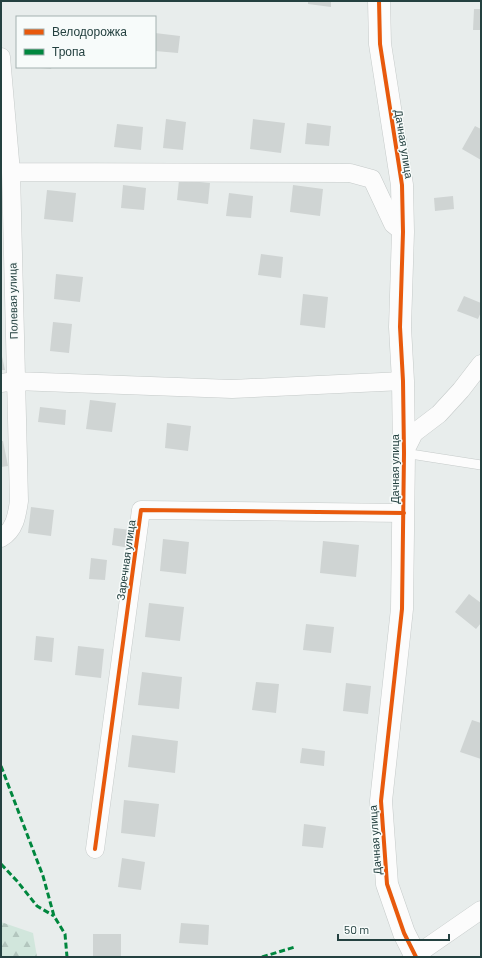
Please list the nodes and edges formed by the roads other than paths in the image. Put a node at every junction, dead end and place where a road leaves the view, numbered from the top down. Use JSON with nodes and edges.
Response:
{"nodes":[{"id":1,"x":379,"y":1,"type":"edge"},
{"id":2,"x":1,"y":57,"type":"edge"},
{"id":3,"x":11,"y":172,"type":"junction"},
{"id":4,"x":402,"y":232,"type":"junction"},
{"id":5,"x":481,"y":364,"type":"edge"},
{"id":6,"x":403,"y":381,"type":"junction"},
{"id":7,"x":8,"y":382,"type":"edge"},
{"id":8,"x":404,"y":452,"type":"junction"},
{"id":9,"x":481,"y":465,"type":"edge"},
{"id":10,"x":404,"y":513,"type":"junction"},
{"id":11,"x":1,"y":538,"type":"edge"},
{"id":12,"x":95,"y":848,"type":"dead end"},
{"id":13,"x":481,"y":910,"type":"edge"},
{"id":14,"x":416,"y":956,"type":"edge"}],
"edges":[{"from":1,"to":4,"type":"street","name":"Дачная улица"},
{"from":2,"to":3,"type":"street","name":"Полевая улица"},
{"from":3,"to":4,"type":"street"},
{"from":3,"to":7,"type":"street","name":"Полевая улица"},
{"from":4,"to":6,"type":"street","name":"Дачная улица"},
{"from":5,"to":8,"type":"street"},
{"from":6,"to":7,"type":"street"},
{"from":6,"to":8,"type":"street","name":"Дачная улица"},
{"from":7,"to":11,"type":"street","name":"Полевая улица"},
{"from":8,"to":9,"type":"lane"},
{"from":8,"to":10,"type":"street","name":"Дачная улица"},
{"from":10,"to":12,"type":"street","name":"Заречная улица"},
{"from":10,"to":14,"type":"street","name":"Дачная улица"},
{"from":13,"to":14,"type":"street"}]}
